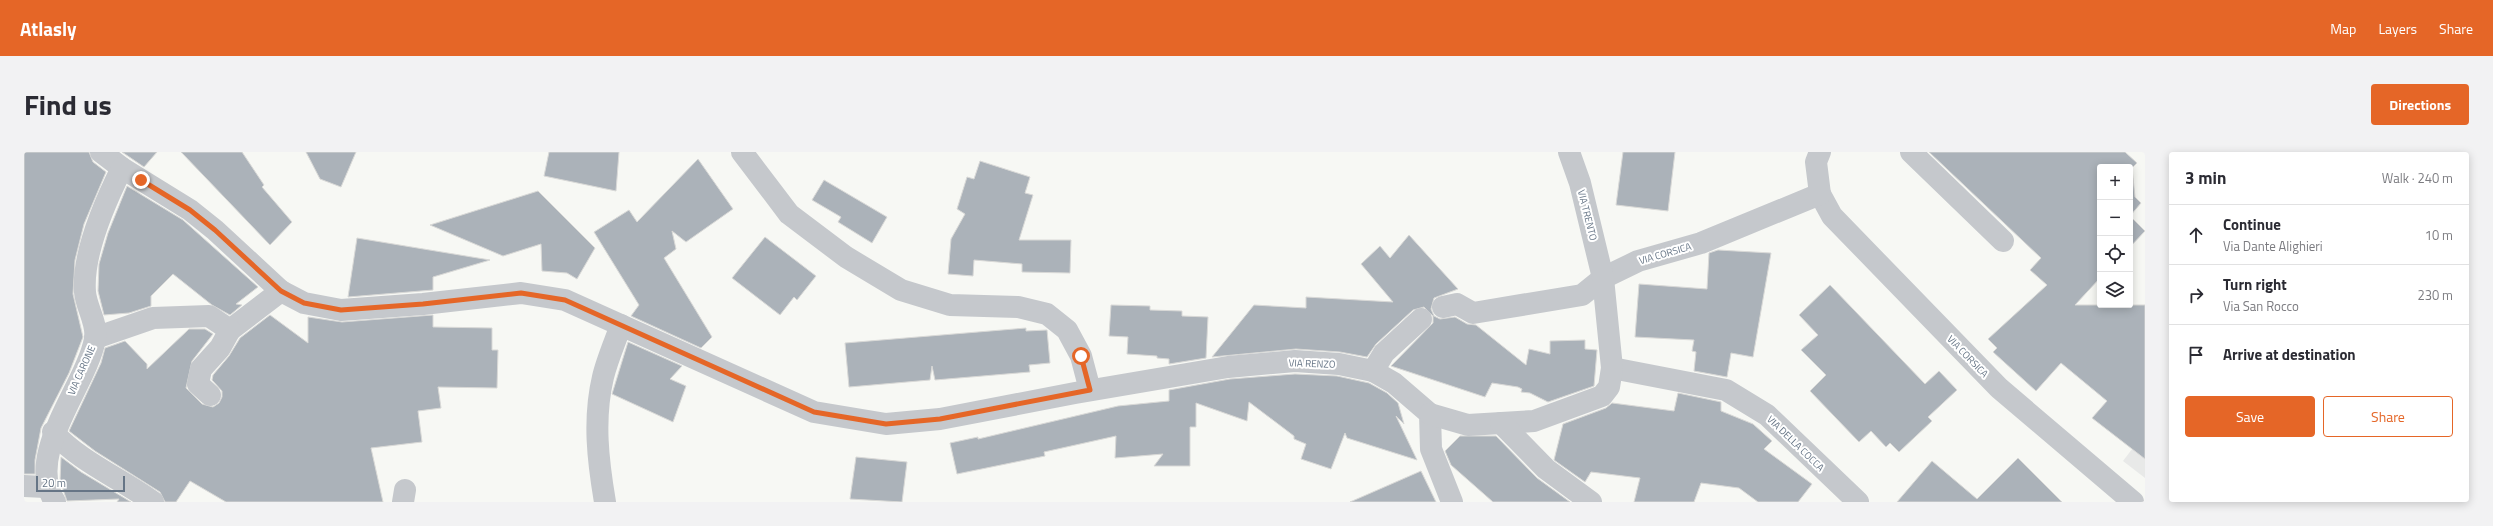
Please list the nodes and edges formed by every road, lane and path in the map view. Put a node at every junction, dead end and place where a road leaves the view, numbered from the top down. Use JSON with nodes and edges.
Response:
{"nodes":[{"id":1,"x":101,"y":152,"type":"edge"},
{"id":2,"x":742,"y":152,"type":"edge"},
{"id":3,"x":1569,"y":152,"type":"edge"},
{"id":4,"x":1820,"y":152,"type":"edge"},
{"id":5,"x":1911,"y":152,"type":"edge"},
{"id":6,"x":122,"y":168,"type":"junction"},
{"id":7,"x":1820,"y":194,"type":"junction"},
{"id":8,"x":2003,"y":241,"type":"dead end"},
{"id":9,"x":1603,"y":278,"type":"junction"},
{"id":10,"x":281,"y":291,"type":"junction"},
{"id":11,"x":1442,"y":306,"type":"dead end"},
{"id":12,"x":1422,"y":319,"type":"dead end"},
{"id":13,"x":621,"y":325,"type":"junction"},
{"id":14,"x":230,"y":330,"type":"junction"},
{"id":15,"x":95,"y":338,"type":"junction"},
{"id":16,"x":1612,"y":368,"type":"junction"},
{"id":17,"x":1373,"y":371,"type":"junction"},
{"id":18,"x":1090,"y":390,"type":"junction"},
{"id":19,"x":210,"y":395,"type":"dead end"},
{"id":20,"x":1430,"y":414,"type":"junction"},
{"id":21,"x":1501,"y":423,"type":"junction"},
{"id":22,"x":53,"y":432,"type":"junction"},
{"id":23,"x":41,"y":492,"type":"edge"},
{"id":24,"x":152,"y":502,"type":"edge"},
{"id":25,"x":605,"y":502,"type":"edge"},
{"id":26,"x":1452,"y":502,"type":"edge"},
{"id":27,"x":1591,"y":502,"type":"edge"},
{"id":28,"x":1858,"y":502,"type":"edge"},
{"id":29,"x":2133,"y":502,"type":"edge"}],
"edges":[{"from":1,"to":6,"type":"street","name":"VIA RENZO"},
{"from":2,"to":18,"type":"street"},
{"from":3,"to":9,"type":"street","name":"VIA TRENTO"},
{"from":4,"to":7,"type":"street","name":"VIA CORSICA"},
{"from":5,"to":8,"type":"street"},
{"from":6,"to":10,"type":"street","name":"VIA RENZO"},
{"from":6,"to":15,"type":"street","name":"VIA CARONE"},
{"from":7,"to":9,"type":"street","name":"VIA CORSICA"},
{"from":7,"to":29,"type":"street","name":"VIA CORSICA"},
{"from":9,"to":11,"type":"street","name":"VIA CORSICA"},
{"from":9,"to":16,"type":"street"},
{"from":10,"to":13,"type":"street","name":"VIA RENZO"},
{"from":10,"to":14,"type":"street"},
{"from":12,"to":17,"type":"street"},
{"from":13,"to":18,"type":"street","name":"VIA RENZO"},
{"from":13,"to":25,"type":"street"},
{"from":14,"to":15,"type":"street"},
{"from":14,"to":19,"type":"street"},
{"from":15,"to":22,"type":"street","name":"VIA CARONE"},
{"from":16,"to":21,"type":"street"},
{"from":16,"to":28,"type":"street","name":"VIA DELLA COCCA"},
{"from":17,"to":18,"type":"street","name":"VIA RENZO"},
{"from":17,"to":20,"type":"street","name":"VIA RENZO"},
{"from":20,"to":21,"type":"street"},
{"from":20,"to":26,"type":"street"},
{"from":21,"to":27,"type":"street"},
{"from":22,"to":23,"type":"street","name":"VIA CARONE"},
{"from":22,"to":24,"type":"street"}]}
